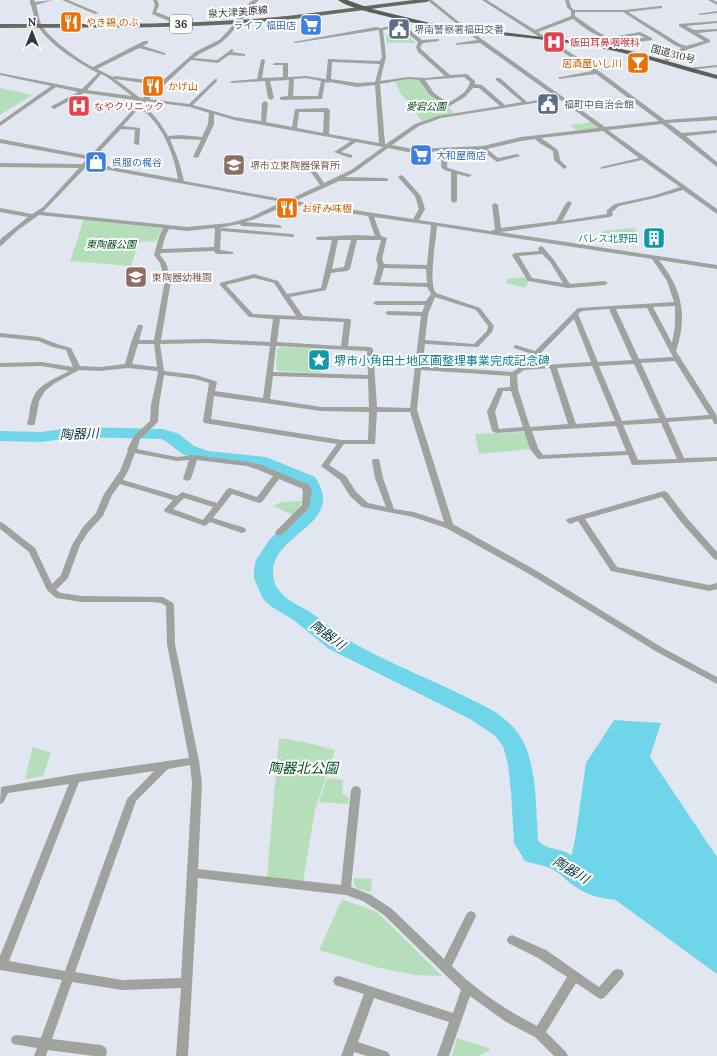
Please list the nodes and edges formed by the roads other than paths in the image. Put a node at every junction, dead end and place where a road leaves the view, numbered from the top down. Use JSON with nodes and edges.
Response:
{"nodes":[{"id":1,"x":51,"y":0,"type":"edge"},
{"id":2,"x":64,"y":0,"type":"edge"},
{"id":3,"x":155,"y":0,"type":"edge"},
{"id":4,"x":257,"y":0,"type":"edge"},
{"id":5,"x":341,"y":0,"type":"edge"},
{"id":6,"x":428,"y":0,"type":"edge"},
{"id":7,"x":484,"y":0,"type":"edge"},
{"id":8,"x":567,"y":0,"type":"edge"},
{"id":9,"x":710,"y":0,"type":"edge"},
{"id":10,"x":32,"y":2,"type":"edge"},
{"id":11,"x":717,"y":4,"type":"edge"},
{"id":12,"x":660,"y":7,"type":"dead end"},
{"id":13,"x":361,"y":8,"type":"junction"},
{"id":14,"x":573,"y":11,"type":"junction"},
{"id":15,"x":624,"y":11,"type":"junction"},
{"id":16,"x":717,"y":12,"type":"edge"},
{"id":17,"x":97,"y":13,"type":"dead end"},
{"id":18,"x":700,"y":14,"type":"dead end"},
{"id":19,"x":573,"y":17,"type":"junction"},
{"id":20,"x":238,"y":22,"type":"junction"},
{"id":21,"x":717,"y":22,"type":"edge"},
{"id":22,"x":403,"y":23,"type":"junction"},
{"id":23,"x":170,"y":25,"type":"junction"},
{"id":24,"x":0,"y":26,"type":"edge"},
{"id":25,"x":40,"y":26,"type":"junction"},
{"id":26,"x":381,"y":29,"type":"junction"},
{"id":27,"x":464,"y":29,"type":"junction"},
{"id":28,"x":717,"y":30,"type":"edge"},
{"id":29,"x":691,"y":32,"type":"junction"},
{"id":30,"x":538,"y":35,"type":"junction"},
{"id":31,"x":614,"y":37,"type":"junction"},
{"id":32,"x":437,"y":40,"type":"dead end"},
{"id":33,"x":481,"y":41,"type":"junction"},
{"id":34,"x":146,"y":42,"type":"dead end"},
{"id":35,"x":295,"y":42,"type":"dead end"},
{"id":36,"x":421,"y":42,"type":"junction"},
{"id":37,"x":458,"y":44,"type":"dead end"},
{"id":38,"x":139,"y":46,"type":"junction"},
{"id":39,"x":686,"y":48,"type":"junction"},
{"id":40,"x":163,"y":54,"type":"dead end"},
{"id":41,"x":243,"y":55,"type":"dead end"},
{"id":42,"x":191,"y":59,"type":"junction"},
{"id":43,"x":263,"y":60,"type":"dead end"},
{"id":44,"x":664,"y":62,"type":"junction"},
{"id":45,"x":382,"y":63,"type":"junction"},
{"id":46,"x":275,"y":64,"type":"dead end"},
{"id":47,"x":717,"y":66,"type":"edge"},
{"id":48,"x":93,"y":69,"type":"junction"},
{"id":49,"x":689,"y":69,"type":"junction"},
{"id":50,"x":101,"y":72,"type":"junction"},
{"id":51,"x":597,"y":72,"type":"junction"},
{"id":52,"x":0,"y":74,"type":"edge"},
{"id":53,"x":717,"y":76,"type":"edge"},
{"id":54,"x":116,"y":77,"type":"dead end"},
{"id":55,"x":448,"y":77,"type":"junction"},
{"id":56,"x":285,"y":78,"type":"junction"},
{"id":57,"x":292,"y":78,"type":"junction"},
{"id":58,"x":561,"y":78,"type":"dead end"},
{"id":59,"x":422,"y":79,"type":"junction"},
{"id":60,"x":498,"y":79,"type":"dead end"},
{"id":61,"x":215,"y":80,"type":"dead end"},
{"id":62,"x":267,"y":80,"type":"junction"},
{"id":63,"x":139,"y":81,"type":"junction"},
{"id":64,"x":259,"y":81,"type":"junction"},
{"id":65,"x":326,"y":81,"type":"junction"},
{"id":66,"x":232,"y":82,"type":"dead end"},
{"id":67,"x":377,"y":83,"type":"junction"},
{"id":68,"x":162,"y":84,"type":"junction"},
{"id":69,"x":56,"y":86,"type":"junction"},
{"id":70,"x":472,"y":86,"type":"junction"},
{"id":71,"x":83,"y":91,"type":"junction"},
{"id":72,"x":127,"y":91,"type":"junction"},
{"id":73,"x":271,"y":98,"type":"dead end"},
{"id":74,"x":282,"y":98,"type":"dead end"},
{"id":75,"x":290,"y":98,"type":"junction"},
{"id":76,"x":559,"y":98,"type":"junction"},
{"id":77,"x":138,"y":99,"type":"junction"},
{"id":78,"x":144,"y":100,"type":"junction"},
{"id":79,"x":265,"y":103,"type":"dead end"},
{"id":80,"x":526,"y":103,"type":"junction"},
{"id":81,"x":139,"y":106,"type":"junction"},
{"id":82,"x":190,"y":106,"type":"junction"},
{"id":83,"x":54,"y":107,"type":"dead end"},
{"id":84,"x":504,"y":107,"type":"junction"},
{"id":85,"x":212,"y":112,"type":"junction"},
{"id":86,"x":717,"y":118,"type":"edge"},
{"id":87,"x":662,"y":122,"type":"junction"},
{"id":88,"x":0,"y":124,"type":"edge"},
{"id":89,"x":263,"y":124,"type":"junction"},
{"id":90,"x":120,"y":126,"type":"junction"},
{"id":91,"x":294,"y":129,"type":"junction"},
{"id":92,"x":605,"y":130,"type":"junction"},
{"id":93,"x":716,"y":131,"type":"edge"},
{"id":94,"x":326,"y":134,"type":"junction"},
{"id":95,"x":680,"y":135,"type":"junction"},
{"id":96,"x":167,"y":138,"type":"junction"},
{"id":97,"x":537,"y":138,"type":"junction"},
{"id":98,"x":204,"y":139,"type":"junction"},
{"id":99,"x":356,"y":140,"type":"junction"},
{"id":100,"x":1,"y":142,"type":"edge"},
{"id":101,"x":137,"y":144,"type":"dead end"},
{"id":102,"x":385,"y":146,"type":"junction"},
{"id":103,"x":484,"y":148,"type":"junction"},
{"id":104,"x":445,"y":150,"type":"junction"},
{"id":105,"x":703,"y":154,"type":"junction"},
{"id":106,"x":350,"y":156,"type":"dead end"},
{"id":107,"x":517,"y":156,"type":"dead end"},
{"id":108,"x":196,"y":157,"type":"dead end"},
{"id":109,"x":91,"y":158,"type":"junction"},
{"id":110,"x":644,"y":158,"type":"junction"},
{"id":111,"x":717,"y":159,"type":"edge"},
{"id":112,"x":0,"y":165,"type":"edge"},
{"id":113,"x":84,"y":165,"type":"junction"},
{"id":114,"x":717,"y":165,"type":"edge"},
{"id":115,"x":564,"y":167,"type":"dead end"},
{"id":116,"x":280,"y":168,"type":"dead end"},
{"id":117,"x":604,"y":168,"type":"dead end"},
{"id":118,"x":454,"y":171,"type":"junction"},
{"id":119,"x":469,"y":175,"type":"dead end"},
{"id":120,"x":401,"y":177,"type":"dead end"},
{"id":121,"x":338,"y":179,"type":"junction"},
{"id":122,"x":386,"y":180,"type":"dead end"},
{"id":123,"x":181,"y":182,"type":"junction"},
{"id":124,"x":323,"y":186,"type":"junction"},
{"id":125,"x":684,"y":188,"type":"junction"},
{"id":126,"x":454,"y":201,"type":"dead end"},
{"id":127,"x":290,"y":202,"type":"junction"},
{"id":128,"x":569,"y":203,"type":"dead end"},
{"id":129,"x":496,"y":205,"type":"dead end"},
{"id":130,"x":0,"y":210,"type":"edge"},
{"id":131,"x":717,"y":212,"type":"edge"},
{"id":132,"x":35,"y":214,"type":"junction"},
{"id":133,"x":370,"y":214,"type":"junction"},
{"id":134,"x":415,"y":221,"type":"junction"},
{"id":135,"x":558,"y":223,"type":"junction"},
{"id":136,"x":237,"y":224,"type":"junction"},
{"id":137,"x":434,"y":224,"type":"junction"},
{"id":138,"x":167,"y":227,"type":"junction"},
{"id":139,"x":279,"y":227,"type":"dead end"},
{"id":140,"x":217,"y":228,"type":"junction"},
{"id":141,"x":498,"y":230,"type":"junction"},
{"id":142,"x":490,"y":233,"type":"junction"},
{"id":143,"x":292,"y":236,"type":"dead end"},
{"id":144,"x":355,"y":237,"type":"junction"},
{"id":145,"x":378,"y":237,"type":"junction"},
{"id":146,"x":318,"y":238,"type":"dead end"},
{"id":147,"x":335,"y":238,"type":"junction"},
{"id":148,"x":538,"y":240,"type":"junction"},
{"id":149,"x":0,"y":244,"type":"edge"},
{"id":150,"x":217,"y":249,"type":"junction"},
{"id":151,"x":158,"y":251,"type":"junction"},
{"id":152,"x":232,"y":252,"type":"dead end"},
{"id":153,"x":543,"y":252,"type":"junction"},
{"id":154,"x":654,"y":258,"type":"junction"},
{"id":155,"x":381,"y":266,"type":"junction"},
{"id":156,"x":430,"y":267,"type":"junction"},
{"id":157,"x":717,"y":267,"type":"edge"},
{"id":158,"x":327,"y":271,"type":"junction"},
{"id":159,"x":605,"y":283,"type":"dead end"},
{"id":160,"x":430,"y":285,"type":"junction"},
{"id":161,"x":568,"y":286,"type":"junction"},
{"id":162,"x":434,"y":294,"type":"junction"},
{"id":163,"x":286,"y":296,"type":"junction"},
{"id":164,"x":376,"y":303,"type":"dead end"},
{"id":165,"x":429,"y":303,"type":"junction"},
{"id":166,"x":677,"y":304,"type":"junction"},
{"id":167,"x":649,"y":306,"type":"junction"},
{"id":168,"x":612,"y":308,"type":"junction"},
{"id":169,"x":388,"y":313,"type":"dead end"},
{"id":170,"x":425,"y":314,"type":"junction"},
{"id":171,"x":575,"y":314,"type":"junction"},
{"id":172,"x":277,"y":317,"type":"junction"},
{"id":173,"x":301,"y":318,"type":"junction"},
{"id":174,"x":140,"y":326,"type":"dead end"},
{"id":175,"x":0,"y":335,"type":"edge"},
{"id":176,"x":134,"y":342,"type":"junction"},
{"id":177,"x":422,"y":342,"type":"junction"},
{"id":178,"x":157,"y":343,"type":"junction"},
{"id":179,"x":273,"y":345,"type":"junction"},
{"id":180,"x":516,"y":347,"type":"dead end"},
{"id":181,"x":344,"y":348,"type":"junction"},
{"id":182,"x":673,"y":351,"type":"junction"},
{"id":183,"x":536,"y":353,"type":"junction"},
{"id":184,"x":677,"y":359,"type":"junction"},
{"id":185,"x":636,"y":361,"type":"junction"},
{"id":186,"x":595,"y":364,"type":"junction"},
{"id":187,"x":0,"y":365,"type":"edge"},
{"id":188,"x":128,"y":366,"type":"junction"},
{"id":189,"x":553,"y":366,"type":"junction"},
{"id":190,"x":419,"y":368,"type":"junction"},
{"id":191,"x":522,"y":368,"type":"junction"},
{"id":192,"x":76,"y":369,"type":"junction"},
{"id":193,"x":161,"y":371,"type":"junction"},
{"id":194,"x":269,"y":374,"type":"junction"},
{"id":195,"x":513,"y":374,"type":"junction"},
{"id":196,"x":371,"y":377,"type":"junction"},
{"id":197,"x":514,"y":389,"type":"junction"},
{"id":198,"x":211,"y":393,"type":"junction"},
{"id":199,"x":266,"y":400,"type":"junction"},
{"id":200,"x":373,"y":409,"type":"junction"},
{"id":201,"x":413,"y":410,"type":"junction"},
{"id":202,"x":715,"y":420,"type":"edge"},
{"id":203,"x":663,"y":421,"type":"junction"},
{"id":204,"x":31,"y":423,"type":"dead end"},
{"id":205,"x":619,"y":424,"type":"junction"},
{"id":206,"x":574,"y":427,"type":"junction"},
{"id":207,"x":527,"y":430,"type":"junction"},
{"id":208,"x":342,"y":442,"type":"junction"},
{"id":209,"x":131,"y":450,"type":"junction"},
{"id":210,"x":631,"y":453,"type":"junction"},
{"id":211,"x":194,"y":457,"type":"junction"},
{"id":212,"x":717,"y":459,"type":"edge"},
{"id":213,"x":376,"y":461,"type":"dead end"},
{"id":214,"x":682,"y":461,"type":"junction"},
{"id":215,"x":278,"y":475,"type":"junction"},
{"id":216,"x":187,"y":479,"type":"dead end"},
{"id":217,"x":118,"y":481,"type":"junction"},
{"id":218,"x":178,"y":499,"type":"junction"},
{"id":219,"x":218,"y":506,"type":"junction"},
{"id":220,"x":390,"y":511,"type":"junction"},
{"id":221,"x":580,"y":518,"type":"junction"},
{"id":222,"x":208,"y":519,"type":"junction"},
{"id":223,"x":570,"y":521,"type":"dead end"},
{"id":224,"x":0,"y":525,"type":"edge"},
{"id":225,"x":449,"y":526,"type":"junction"},
{"id":226,"x":242,"y":530,"type":"dead end"},
{"id":227,"x":279,"y":533,"type":"dead end"},
{"id":228,"x":717,"y":557,"type":"edge"},
{"id":229,"x":717,"y":586,"type":"edge"},
{"id":230,"x":51,"y":590,"type":"junction"},
{"id":231,"x":717,"y":681,"type":"edge"},
{"id":232,"x":194,"y":761,"type":"junction"},
{"id":233,"x":165,"y":766,"type":"junction"},
{"id":234,"x":76,"y":778,"type":"junction"},
{"id":235,"x":356,"y":790,"type":"dead end"},
{"id":236,"x":0,"y":800,"type":"edge"},
{"id":237,"x":193,"y":873,"type":"junction"},
{"id":238,"x":346,"y":890,"type":"junction"},
{"id":239,"x":471,"y":916,"type":"dead end"},
{"id":240,"x":512,"y":940,"type":"dead end"},
{"id":241,"x":1,"y":965,"type":"edge"},
{"id":242,"x":446,"y":967,"type":"junction"},
{"id":243,"x":618,"y":974,"type":"dead end"},
{"id":244,"x":68,"y":976,"type":"junction"},
{"id":245,"x":574,"y":976,"type":"junction"},
{"id":246,"x":339,"y":981,"type":"dead end"},
{"id":247,"x":186,"y":983,"type":"junction"},
{"id":248,"x":467,"y":988,"type":"junction"},
{"id":249,"x":371,"y":991,"type":"junction"},
{"id":250,"x":455,"y":1019,"type":"junction"},
{"id":251,"x":539,"y":1033,"type":"junction"},
{"id":252,"x":17,"y":1040,"type":"dead end"},
{"id":253,"x":45,"y":1043,"type":"junction"},
{"id":254,"x":351,"y":1045,"type":"junction"},
{"id":255,"x":40,"y":1056,"type":"edge"},
{"id":256,"x":100,"y":1056,"type":"edge"},
{"id":257,"x":182,"y":1056,"type":"edge"},
{"id":258,"x":347,"y":1056,"type":"edge"},
{"id":259,"x":384,"y":1056,"type":"edge"},
{"id":260,"x":443,"y":1056,"type":"edge"},
{"id":261,"x":562,"y":1056,"type":"edge"}],
"edges":[{"from":1,"to":10,"type":"street"},
{"from":2,"to":17,"type":"street"},
{"from":3,"to":23,"type":"street"},
{"from":4,"to":20,"type":"street"},
{"from":5,"to":13,"type":"highway","name":"国道310号"},
{"from":6,"to":13,"type":"main road","name":"泉大津美原線","number":"36"},
{"from":6,"to":27,"type":"street"},
{"from":7,"to":30,"type":"street"},
{"from":8,"to":14,"type":"street"},
{"from":9,"to":11,"type":"street"},
{"from":10,"to":25,"type":"street"},
{"from":12,"to":15,"type":"street"},
{"from":13,"to":20,"type":"main road","name":"泉大津美原線","number":"36"},
{"from":13,"to":22,"type":"highway","name":"国道310号"},
{"from":14,"to":15,"type":"street"},
{"from":14,"to":19,"type":"street"},
{"from":15,"to":39,"type":"street"},
{"from":16,"to":18,"type":"street"},
{"from":19,"to":30,"type":"street"},
{"from":19,"to":31,"type":"street"},
{"from":20,"to":23,"type":"main road","name":"泉大津美原線","number":"36"},
{"from":20,"to":42,"type":"street"},
{"from":21,"to":29,"type":"street"},
{"from":22,"to":26,"type":"street"},
{"from":22,"to":27,"type":"highway","name":"国道310号"},
{"from":22,"to":36,"type":"street"},
{"from":23,"to":25,"type":"main road","name":"泉大津美原線","number":"36"},
{"from":24,"to":25,"type":"main road","name":"泉大津美原線","number":"36"},
{"from":25,"to":48,"type":"street"},
{"from":26,"to":35,"type":"street"},
{"from":26,"to":45,"type":"street"},
{"from":27,"to":30,"type":"highway","name":"国道310号"},
{"from":27,"to":33,"type":"street"},
{"from":28,"to":29,"type":"street"},
{"from":29,"to":39,"type":"street"},
{"from":30,"to":44,"type":"highway","name":"国道310号"},
{"from":30,"to":51,"type":"street"},
{"from":31,"to":31,"type":"street"},
{"from":32,"to":36,"type":"street"},
{"from":33,"to":37,"type":"street"},
{"from":33,"to":76,"type":"street"},
{"from":34,"to":38,"type":"street"},
{"from":36,"to":55,"type":"street"},
{"from":38,"to":40,"type":"street"},
{"from":38,"to":48,"type":"street"},
{"from":39,"to":44,"type":"street"},
{"from":41,"to":42,"type":"street"},
{"from":42,"to":68,"type":"street"},
{"from":43,"to":64,"type":"street"},
{"from":44,"to":49,"type":"highway","name":"国道310号"},
{"from":45,"to":65,"type":"street"},
{"from":45,"to":67,"type":"street"},
{"from":46,"to":56,"type":"street"},
{"from":47,"to":49,"type":"street"},
{"from":48,"to":50,"type":"street"},
{"from":49,"to":53,"type":"highway","name":"国道310号"},
{"from":50,"to":71,"type":"street"},
{"from":50,"to":72,"type":"street"},
{"from":51,"to":58,"type":"street"},
{"from":51,"to":87,"type":"street"},
{"from":52,"to":69,"type":"street"},
{"from":54,"to":63,"type":"street"},
{"from":55,"to":59,"type":"street"},
{"from":55,"to":70,"type":"street"},
{"from":56,"to":57,"type":"street"},
{"from":56,"to":62,"type":"street"},
{"from":57,"to":65,"type":"street"},
{"from":57,"to":75,"type":"street"},
{"from":59,"to":67,"type":"street"},
{"from":59,"to":70,"type":"street"},
{"from":60,"to":80,"type":"street"},
{"from":61,"to":82,"type":"street"},
{"from":62,"to":64,"type":"street"},
{"from":62,"to":73,"type":"street"},
{"from":63,"to":68,"type":"street"},
{"from":63,"to":72,"type":"street"},
{"from":64,"to":66,"type":"street"},
{"from":65,"to":67,"type":"street"},
{"from":65,"to":75,"type":"street"},
{"from":67,"to":102,"type":"street"},
{"from":68,"to":78,"type":"street"},
{"from":69,"to":71,"type":"street"},
{"from":69,"to":88,"type":"street"},
{"from":70,"to":84,"type":"street"},
{"from":71,"to":77,"type":"street"},
{"from":71,"to":83,"type":"street"},
{"from":72,"to":77,"type":"street"},
{"from":74,"to":75,"type":"street"},
{"from":76,"to":80,"type":"street"},
{"from":76,"to":92,"type":"street"},
{"from":77,"to":78,"type":"street"},
{"from":78,"to":81,"type":"street"},
{"from":78,"to":82,"type":"street"},
{"from":79,"to":89,"type":"street"},
{"from":80,"to":84,"type":"street"},
{"from":81,"to":90,"type":"street"},
{"from":81,"to":96,"type":"street"},
{"from":82,"to":85,"type":"street"},
{"from":84,"to":102,"type":"street"},
{"from":85,"to":89,"type":"street"},
{"from":85,"to":98,"type":"street"},
{"from":86,"to":87,"type":"street"},
{"from":87,"to":92,"type":"street"},
{"from":87,"to":95,"type":"street"},
{"from":89,"to":91,"type":"street"},
{"from":90,"to":101,"type":"street"},
{"from":90,"to":109,"type":"street"},
{"from":91,"to":94,"type":"street"},
{"from":91,"to":94,"type":"street"},
{"from":92,"to":97,"type":"street"},
{"from":92,"to":110,"type":"street"},
{"from":93,"to":95,"type":"street"},
{"from":94,"to":99,"type":"street"},
{"from":95,"to":105,"type":"street"},
{"from":96,"to":98,"type":"street"},
{"from":96,"to":123,"type":"street"},
{"from":97,"to":103,"type":"street"},
{"from":97,"to":115,"type":"street"},
{"from":98,"to":108,"type":"street"},
{"from":99,"to":102,"type":"street"},
{"from":99,"to":106,"type":"street"},
{"from":100,"to":109,"type":"street"},
{"from":102,"to":104,"type":"street"},
{"from":102,"to":121,"type":"street"},
{"from":103,"to":104,"type":"street"},
{"from":103,"to":107,"type":"street"},
{"from":104,"to":118,"type":"street"},
{"from":105,"to":111,"type":"street"},
{"from":105,"to":114,"type":"street"},
{"from":109,"to":113,"type":"street"},
{"from":110,"to":117,"type":"street"},
{"from":110,"to":125,"type":"street"},
{"from":112,"to":113,"type":"street"},
{"from":113,"to":123,"type":"street"},
{"from":113,"to":132,"type":"street"},
{"from":116,"to":124,"type":"street"},
{"from":118,"to":119,"type":"street"},
{"from":118,"to":126,"type":"street"},
{"from":120,"to":134,"type":"street"},
{"from":121,"to":122,"type":"street"},
{"from":121,"to":124,"type":"street"},
{"from":123,"to":127,"type":"street"},
{"from":124,"to":127,"type":"street"},
{"from":125,"to":131,"type":"street"},
{"from":125,"to":135,"type":"street"},
{"from":127,"to":133,"type":"street"},
{"from":127,"to":136,"type":"street"},
{"from":128,"to":135,"type":"street"},
{"from":129,"to":141,"type":"street"},
{"from":130,"to":132,"type":"street"},
{"from":132,"to":138,"type":"street"},
{"from":132,"to":149,"type":"street"},
{"from":133,"to":134,"type":"street"},
{"from":133,"to":145,"type":"street"},
{"from":134,"to":137,"type":"street"},
{"from":135,"to":141,"type":"street"},
{"from":136,"to":139,"type":"street"},
{"from":136,"to":140,"type":"street"},
{"from":137,"to":142,"type":"street"},
{"from":137,"to":156,"type":"street"},
{"from":138,"to":140,"type":"street"},
{"from":138,"to":151,"type":"street"},
{"from":140,"to":143,"type":"street"},
{"from":140,"to":150,"type":"street"},
{"from":141,"to":142,"type":"street"},
{"from":142,"to":148,"type":"street"},
{"from":144,"to":145,"type":"street"},
{"from":144,"to":147,"type":"street"},
{"from":144,"to":158,"type":"street"},
{"from":145,"to":155,"type":"street"},
{"from":146,"to":147,"type":"street"},
{"from":147,"to":158,"type":"street"},
{"from":148,"to":153,"type":"street"},
{"from":148,"to":154,"type":"street"},
{"from":150,"to":151,"type":"street"},
{"from":150,"to":152,"type":"street"},
{"from":151,"to":178,"type":"street"},
{"from":153,"to":161,"type":"street"},
{"from":153,"to":161,"type":"street"},
{"from":154,"to":157,"type":"street"},
{"from":154,"to":166,"type":"street"},
{"from":155,"to":156,"type":"street"},
{"from":155,"to":160,"type":"street"},
{"from":156,"to":160,"type":"street"},
{"from":158,"to":163,"type":"street"},
{"from":159,"to":161,"type":"street"},
{"from":160,"to":162,"type":"street"},
{"from":162,"to":165,"type":"street"},
{"from":162,"to":177,"type":"street"},
{"from":163,"to":172,"type":"street"},
{"from":163,"to":173,"type":"street"},
{"from":164,"to":165,"type":"street"},
{"from":165,"to":170,"type":"street"},
{"from":166,"to":167,"type":"street"},
{"from":166,"to":182,"type":"street"},
{"from":167,"to":168,"type":"street"},
{"from":167,"to":182,"type":"street"},
{"from":168,"to":171,"type":"street"},
{"from":168,"to":185,"type":"street"},
{"from":169,"to":170,"type":"street"},
{"from":170,"to":177,"type":"street"},
{"from":171,"to":183,"type":"street"},
{"from":171,"to":186,"type":"street"},
{"from":172,"to":173,"type":"street"},
{"from":172,"to":179,"type":"street"},
{"from":173,"to":181,"type":"street"},
{"from":174,"to":176,"type":"street"},
{"from":175,"to":192,"type":"street"},
{"from":176,"to":178,"type":"street"},
{"from":176,"to":188,"type":"street"},
{"from":177,"to":190,"type":"street"},
{"from":178,"to":179,"type":"street"},
{"from":178,"to":193,"type":"street"},
{"from":179,"to":181,"type":"street"},
{"from":179,"to":194,"type":"street"},
{"from":180,"to":183,"type":"street"},
{"from":181,"to":196,"type":"street"},
{"from":182,"to":184,"type":"street"},
{"from":183,"to":191,"type":"street"},
{"from":184,"to":185,"type":"street"},
{"from":184,"to":202,"type":"street"},
{"from":185,"to":186,"type":"street"},
{"from":185,"to":203,"type":"street"},
{"from":186,"to":189,"type":"street"},
{"from":186,"to":205,"type":"street"},
{"from":187,"to":192,"type":"street"},
{"from":188,"to":192,"type":"street"},
{"from":188,"to":193,"type":"street"},
{"from":189,"to":191,"type":"street"},
{"from":189,"to":206,"type":"street"},
{"from":190,"to":195,"type":"street"},
{"from":190,"to":201,"type":"street"},
{"from":191,"to":195,"type":"street"},
{"from":192,"to":204,"type":"street"},
{"from":193,"to":198,"type":"street"},
{"from":193,"to":209,"type":"street"},
{"from":194,"to":196,"type":"street"},
{"from":194,"to":199,"type":"street"},
{"from":195,"to":197,"type":"street"},
{"from":196,"to":200,"type":"street"},
{"from":197,"to":207,"type":"street"},
{"from":197,"to":207,"type":"street"},
{"from":198,"to":199,"type":"street"},
{"from":198,"to":208,"type":"street"},
{"from":199,"to":200,"type":"street"},
{"from":200,"to":201,"type":"street"},
{"from":200,"to":208,"type":"street"},
{"from":201,"to":225,"type":"street"},
{"from":202,"to":203,"type":"street"},
{"from":203,"to":205,"type":"street"},
{"from":203,"to":214,"type":"street"},
{"from":205,"to":206,"type":"street"},
{"from":205,"to":210,"type":"street"},
{"from":206,"to":207,"type":"street"},
{"from":207,"to":210,"type":"street"},
{"from":208,"to":220,"type":"street"},
{"from":209,"to":211,"type":"street"},
{"from":209,"to":217,"type":"street"},
{"from":210,"to":214,"type":"street"},
{"from":211,"to":215,"type":"street"},
{"from":211,"to":216,"type":"street"},
{"from":212,"to":214,"type":"street"},
{"from":213,"to":220,"type":"street"},
{"from":215,"to":219,"type":"street"},
{"from":215,"to":227,"type":"street"},
{"from":217,"to":218,"type":"street"},
{"from":217,"to":230,"type":"street"},
{"from":218,"to":219,"type":"street"},
{"from":218,"to":222,"type":"street"},
{"from":219,"to":222,"type":"street"},
{"from":220,"to":225,"type":"street"},
{"from":221,"to":223,"type":"street"},
{"from":221,"to":228,"type":"street"},
{"from":221,"to":229,"type":"street"},
{"from":222,"to":226,"type":"street"},
{"from":224,"to":230,"type":"street"},
{"from":225,"to":231,"type":"street"},
{"from":230,"to":232,"type":"street"},
{"from":232,"to":233,"type":"street"},
{"from":232,"to":237,"type":"street"},
{"from":233,"to":234,"type":"street"},
{"from":233,"to":244,"type":"street"},
{"from":234,"to":236,"type":"street"},
{"from":234,"to":241,"type":"street"},
{"from":235,"to":238,"type":"street"},
{"from":237,"to":238,"type":"street"},
{"from":237,"to":247,"type":"street"},
{"from":238,"to":242,"type":"street"},
{"from":239,"to":242,"type":"street"},
{"from":240,"to":245,"type":"street"},
{"from":241,"to":244,"type":"street"},
{"from":242,"to":248,"type":"street"},
{"from":243,"to":245,"type":"street"},
{"from":244,"to":247,"type":"street"},
{"from":244,"to":253,"type":"street"},
{"from":245,"to":251,"type":"street"},
{"from":246,"to":249,"type":"street"},
{"from":247,"to":257,"type":"street"},
{"from":248,"to":250,"type":"street"},
{"from":248,"to":251,"type":"street"},
{"from":249,"to":250,"type":"street"},
{"from":249,"to":254,"type":"street"},
{"from":250,"to":260,"type":"street"},
{"from":251,"to":261,"type":"street"},
{"from":252,"to":253,"type":"street"},
{"from":253,"to":255,"type":"street"},
{"from":253,"to":256,"type":"street"},
{"from":254,"to":258,"type":"street"},
{"from":254,"to":259,"type":"street"}]}
